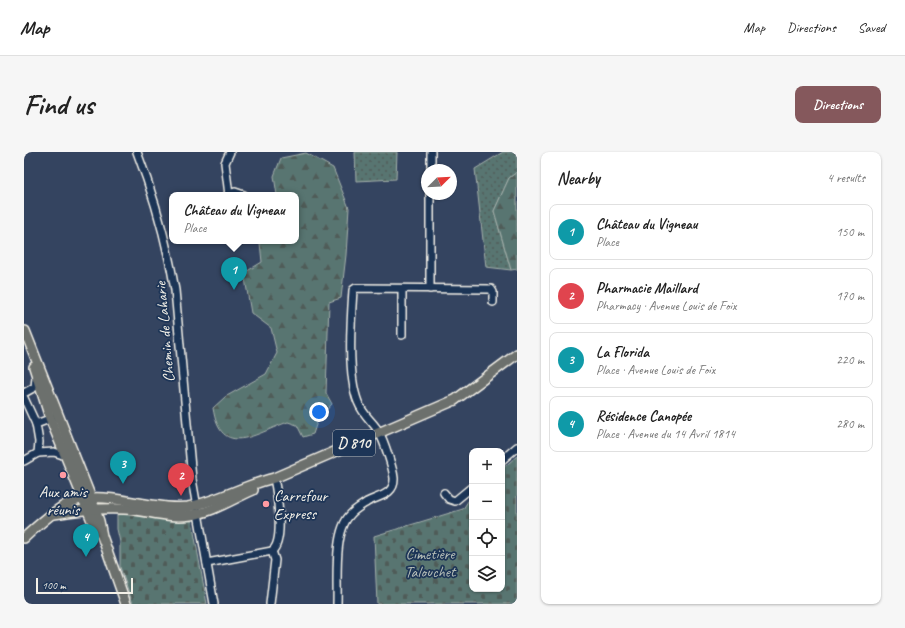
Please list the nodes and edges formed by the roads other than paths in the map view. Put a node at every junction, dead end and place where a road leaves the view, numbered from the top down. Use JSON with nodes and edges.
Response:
{"nodes":[{"id":1,"x":137,"y":152,"type":"edge"},
{"id":2,"x":230,"y":152,"type":"edge"},
{"id":3,"x":431,"y":152,"type":"edge"},
{"id":4,"x":431,"y":164,"type":"edge"},
{"id":5,"x":228,"y":192,"type":"edge"},
{"id":6,"x":430,"y":200,"type":"edge"},
{"id":7,"x":402,"y":289,"type":"junction"},
{"id":8,"x":430,"y":289,"type":"junction"},
{"id":9,"x":493,"y":302,"type":"dead end"},
{"id":10,"x":25,"y":328,"type":"edge"},
{"id":11,"x":402,"y":335,"type":"dead end"},
{"id":12,"x":517,"y":354,"type":"edge"},
{"id":13,"x":36,"y":377,"type":"junction"},
{"id":14,"x":24,"y":393,"type":"edge"},
{"id":15,"x":24,"y":398,"type":"edge"},
{"id":16,"x":54,"y":417,"type":"junction"},
{"id":17,"x":36,"y":424,"type":"junction"},
{"id":18,"x":379,"y":432,"type":"junction"},
{"id":19,"x":517,"y":447,"type":"edge"},
{"id":20,"x":38,"y":453,"type":"junction"},
{"id":21,"x":66,"y":456,"type":"junction"},
{"id":22,"x":505,"y":457,"type":"edge"},
{"id":23,"x":24,"y":461,"type":"edge"},
{"id":24,"x":274,"y":478,"type":"junction"},
{"id":25,"x":469,"y":489,"type":"edge"},
{"id":26,"x":444,"y":493,"type":"dead end"},
{"id":27,"x":87,"y":498,"type":"junction"},
{"id":28,"x":198,"y":509,"type":"junction"},
{"id":29,"x":92,"y":510,"type":"junction"},
{"id":30,"x":54,"y":514,"type":"junction"},
{"id":31,"x":24,"y":538,"type":"edge"},
{"id":32,"x":272,"y":551,"type":"junction"},
{"id":33,"x":207,"y":563,"type":"junction"},
{"id":34,"x":126,"y":604,"type":"edge"},
{"id":35,"x":214,"y":604,"type":"edge"},
{"id":36,"x":270,"y":604,"type":"edge"},
{"id":37,"x":337,"y":604,"type":"edge"}],
"edges":[{"from":1,"to":28,"type":"street","name":"Chemin de Laharie"},
{"from":2,"to":5,"type":"street"},
{"from":3,"to":4,"type":"street"},
{"from":6,"to":8,"type":"street"},
{"from":7,"to":8,"type":"street"},
{"from":7,"to":11,"type":"street"},
{"from":7,"to":18,"type":"street"},
{"from":8,"to":9,"type":"street"},
{"from":10,"to":13,"type":"main road"},
{"from":10,"to":16,"type":"main road"},
{"from":12,"to":18,"type":"main road","number":"D 810"},
{"from":13,"to":14,"type":"street"},
{"from":13,"to":16,"type":"main road"},
{"from":15,"to":17,"type":"street"},
{"from":16,"to":17,"type":"street"},
{"from":16,"to":21,"type":"main road"},
{"from":16,"to":27,"type":"main road"},
{"from":17,"to":20,"type":"street"},
{"from":18,"to":24,"type":"main road","number":"D 810"},
{"from":18,"to":37,"type":"street"},
{"from":19,"to":22,"type":"street"},
{"from":20,"to":21,"type":"street"},
{"from":20,"to":23,"type":"street"},
{"from":21,"to":27,"type":"main road"},
{"from":24,"to":28,"type":"main road","number":"D 810"},
{"from":24,"to":32,"type":"street"},
{"from":25,"to":26,"type":"street"},
{"from":27,"to":28,"type":"main road"},
{"from":27,"to":29,"type":"main road"},
{"from":27,"to":30,"type":"main road"},
{"from":28,"to":29,"type":"main road","number":"D 810"},
{"from":28,"to":33,"type":"street","name":"Chemin de Laharie"},
{"from":29,"to":30,"type":"main road"},
{"from":29,"to":34,"type":"main road"},
{"from":30,"to":31,"type":"main road"},
{"from":32,"to":33,"type":"street"},
{"from":32,"to":36,"type":"street"},
{"from":33,"to":35,"type":"street","name":"Chemin de Laharie"}]}
